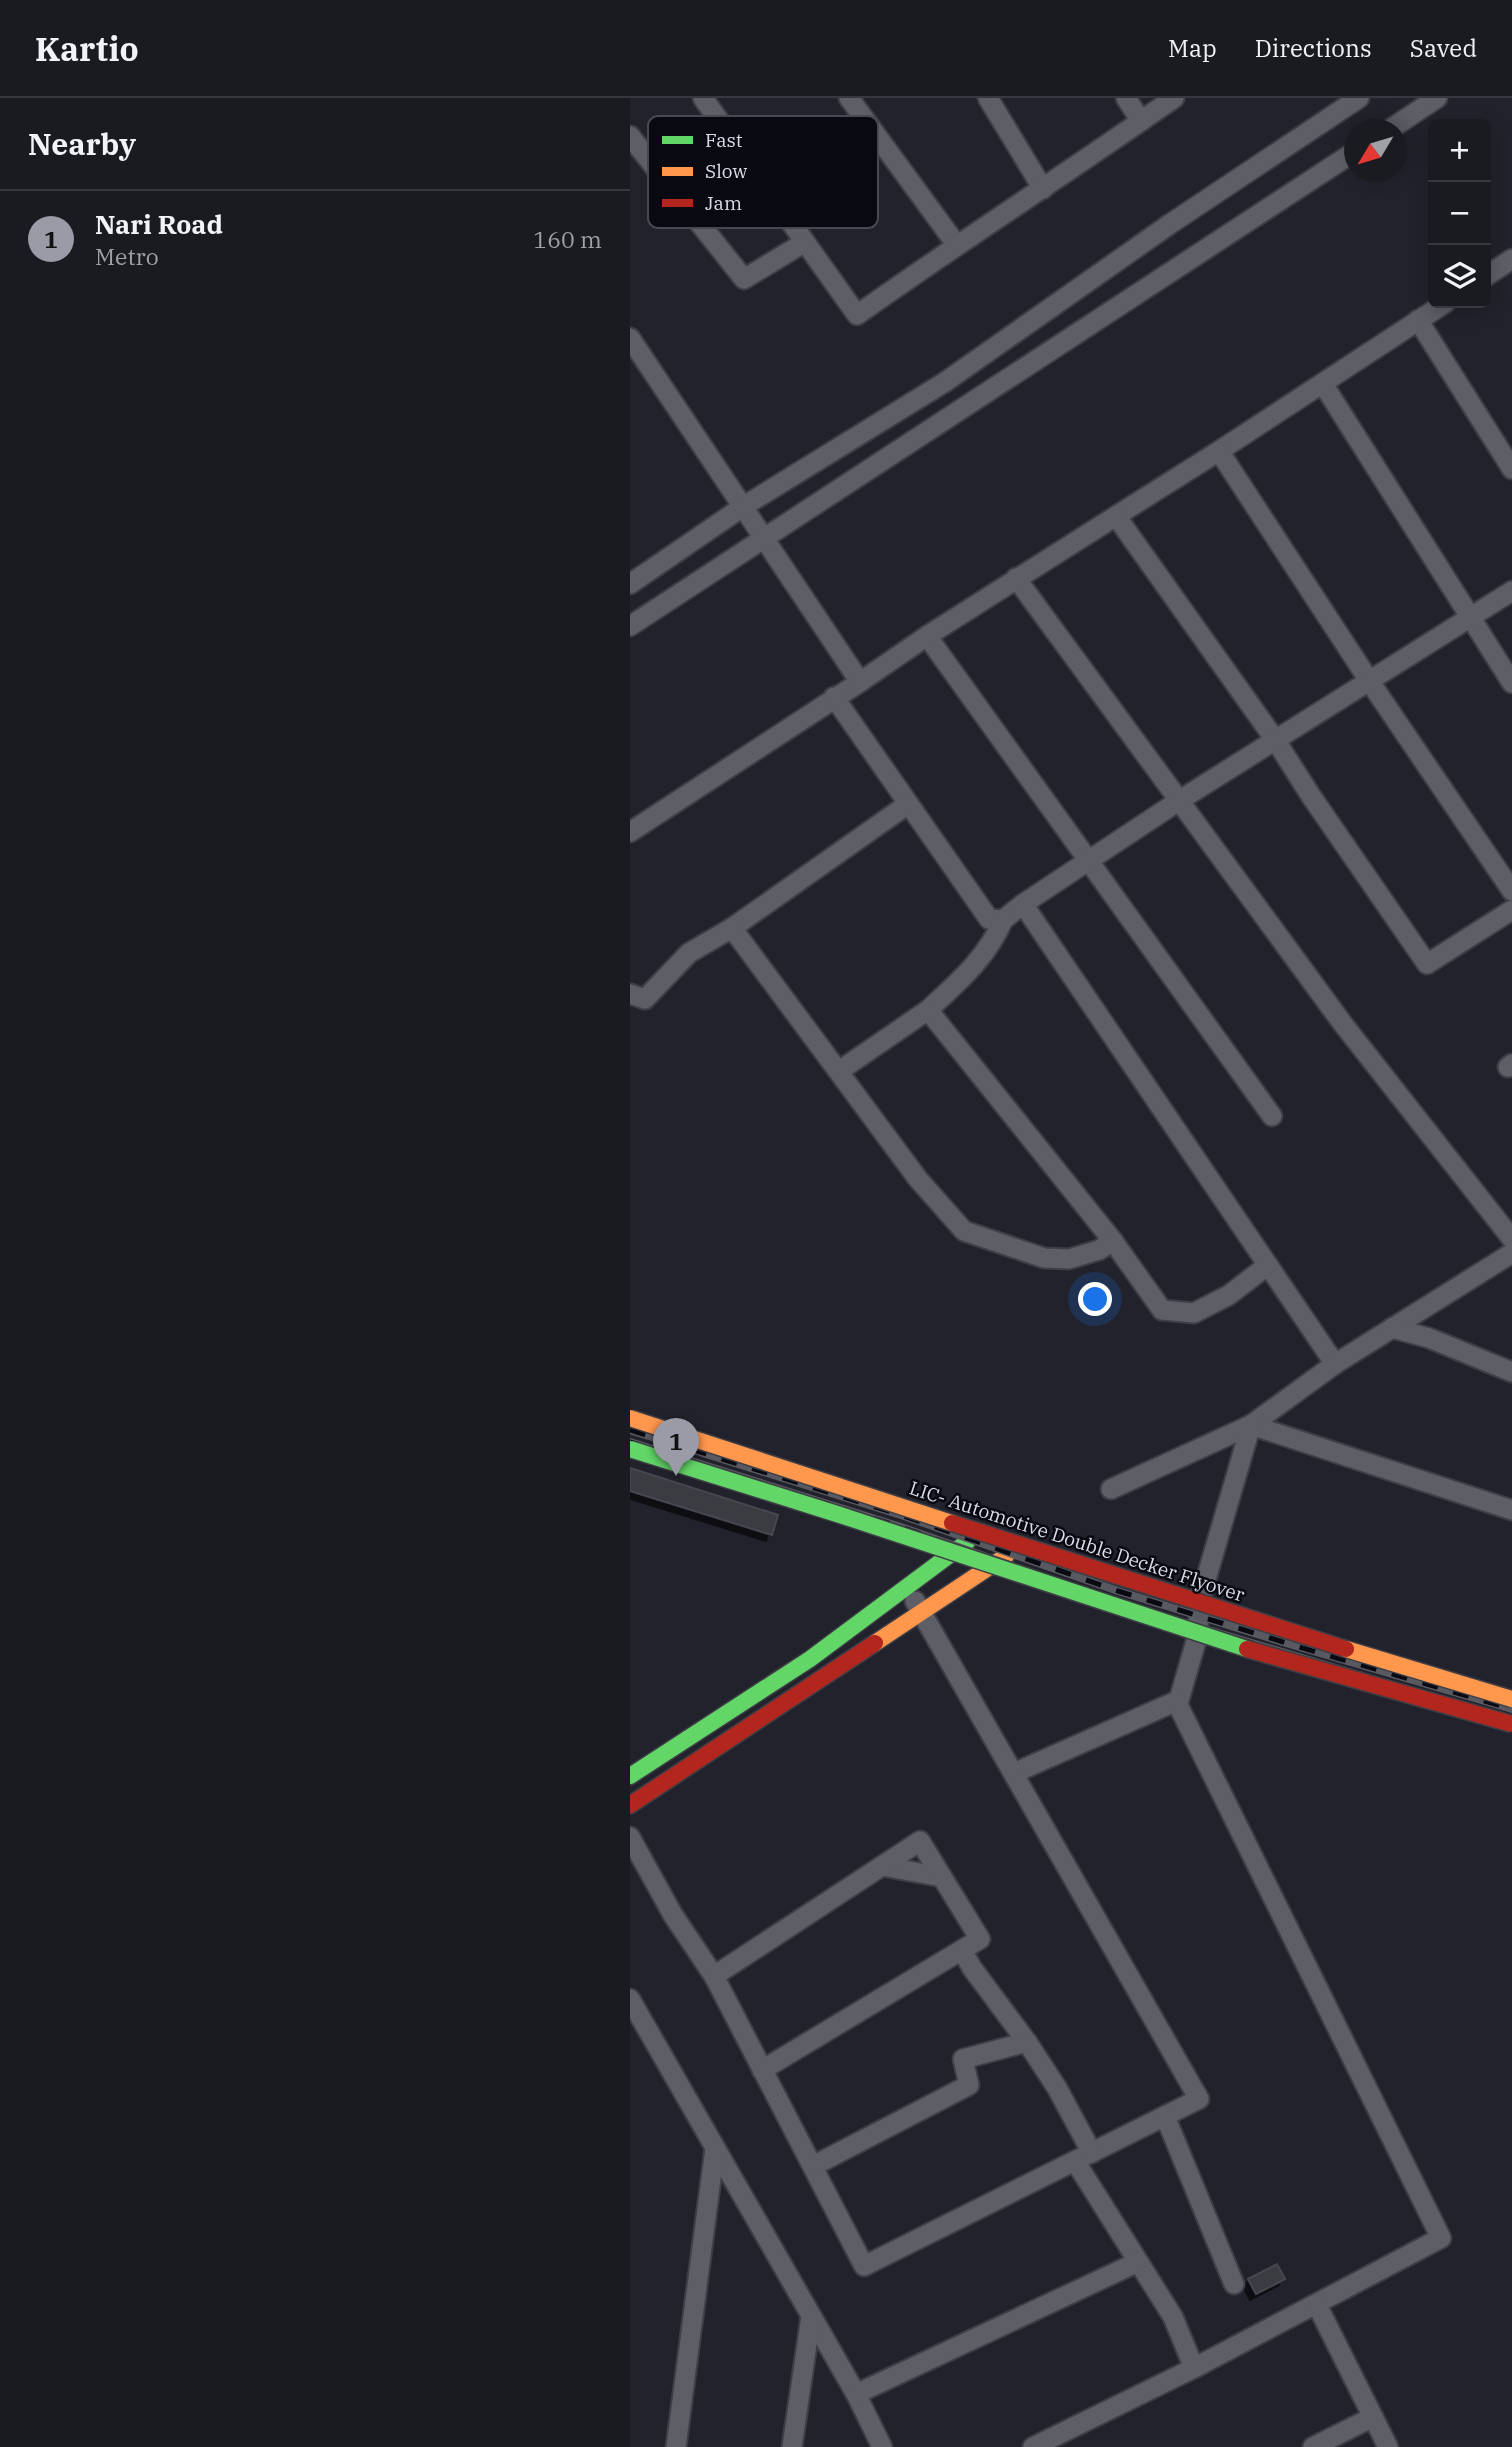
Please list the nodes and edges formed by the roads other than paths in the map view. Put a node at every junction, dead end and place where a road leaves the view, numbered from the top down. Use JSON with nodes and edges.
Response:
{"nodes":[{"id":1,"x":703,"y":98,"type":"edge"},
{"id":2,"x":849,"y":98,"type":"edge"},
{"id":3,"x":988,"y":98,"type":"edge"},
{"id":4,"x":1126,"y":98,"type":"edge"},
{"id":5,"x":1174,"y":98,"type":"edge"},
{"id":6,"x":1359,"y":98,"type":"edge"},
{"id":7,"x":1437,"y":98,"type":"edge"},
{"id":8,"x":716,"y":116,"type":"edge"},
{"id":9,"x":862,"y":116,"type":"edge"},
{"id":10,"x":1406,"y":119,"type":"edge"},
{"id":11,"x":1141,"y":121,"type":"junction"},
{"id":12,"x":630,"y":136,"type":"edge"},
{"id":13,"x":878,"y":138,"type":"edge"},
{"id":14,"x":648,"y":159,"type":"edge"},
{"id":15,"x":1344,"y":159,"type":"edge"},
{"id":16,"x":1043,"y":189,"type":"junction"},
{"id":17,"x":703,"y":228,"type":"edge"},
{"id":18,"x":795,"y":228,"type":"edge"},
{"id":19,"x":805,"y":242,"type":"junction"},
{"id":20,"x":956,"y":244,"type":"junction"},
{"id":21,"x":1512,"y":259,"type":"edge"},
{"id":22,"x":1491,"y":273,"type":"edge"},
{"id":23,"x":1436,"y":308,"type":"edge"},
{"id":24,"x":1418,"y":320,"type":"junction"},
{"id":25,"x":630,"y":338,"type":"edge"},
{"id":26,"x":636,"y":360,"type":"edge"},
{"id":27,"x":1322,"y":384,"type":"junction"},
{"id":28,"x":896,"y":412,"type":"junction"},
{"id":29,"x":915,"y":439,"type":"junction"},
{"id":30,"x":1219,"y":451,"type":"junction"},
{"id":31,"x":1512,"y":469,"type":"edge"},
{"id":32,"x":744,"y":506,"type":"junction"},
{"id":33,"x":1116,"y":516,"type":"junction"},
{"id":34,"x":764,"y":539,"type":"junction"},
{"id":35,"x":1016,"y":578,"type":"junction"},
{"id":36,"x":630,"y":584,"type":"edge"},
{"id":37,"x":1512,"y":591,"type":"edge"},
{"id":38,"x":1469,"y":617,"type":"junction"},
{"id":39,"x":630,"y":626,"type":"edge"},
{"id":40,"x":927,"y":636,"type":"junction"},
{"id":41,"x":860,"y":682,"type":"junction"},
{"id":42,"x":1370,"y":682,"type":"junction"},
{"id":43,"x":1512,"y":683,"type":"edge"},
{"id":44,"x":834,"y":698,"type":"junction"},
{"id":45,"x":1276,"y":741,"type":"junction"},
{"id":46,"x":1180,"y":800,"type":"junction"},
{"id":47,"x":908,"y":804,"type":"junction"},
{"id":48,"x":630,"y":832,"type":"edge"},
{"id":49,"x":1089,"y":861,"type":"junction"},
{"id":50,"x":1512,"y":891,"type":"edge"},
{"id":51,"x":1023,"y":904,"type":"junction"},
{"id":52,"x":1512,"y":910,"type":"edge"},
{"id":53,"x":1003,"y":920,"type":"junction"},
{"id":54,"x":732,"y":928,"type":"junction"},
{"id":55,"x":630,"y":994,"type":"edge"},
{"id":56,"x":928,"y":1010,"type":"junction"},
{"id":57,"x":839,"y":1071,"type":"junction"},
{"id":58,"x":1272,"y":1116,"type":"dead end"},
{"id":59,"x":1512,"y":1239,"type":"edge"},
{"id":60,"x":1113,"y":1241,"type":"junction"},
{"id":61,"x":1512,"y":1253,"type":"edge"},
{"id":62,"x":1268,"y":1265,"type":"junction"},
{"id":63,"x":1392,"y":1328,"type":"junction"},
{"id":64,"x":1335,"y":1364,"type":"junction"},
{"id":65,"x":1512,"y":1372,"type":"edge"},
{"id":66,"x":630,"y":1407,"type":"edge"},
{"id":67,"x":630,"y":1418,"type":"edge"},
{"id":68,"x":1251,"y":1425,"type":"junction"},
{"id":69,"x":630,"y":1449,"type":"edge"},
{"id":70,"x":630,"y":1455,"type":"edge"},
{"id":71,"x":1111,"y":1489,"type":"dead end"},
{"id":72,"x":1512,"y":1510,"type":"edge"},
{"id":73,"x":990,"y":1525,"type":"junction"},
{"id":74,"x":1032,"y":1539,"type":"junction"},
{"id":75,"x":947,"y":1558,"type":"junction"},
{"id":76,"x":984,"y":1570,"type":"junction"},
{"id":77,"x":907,"y":1588,"type":"junction"},
{"id":78,"x":1202,"y":1593,"type":"junction"},
{"id":79,"x":922,"y":1612,"type":"junction"},
{"id":80,"x":1196,"y":1642,"type":"junction"},
{"id":81,"x":1512,"y":1686,"type":"edge"},
{"id":82,"x":1512,"y":1699,"type":"edge"},
{"id":83,"x":1177,"y":1703,"type":"junction"},
{"id":84,"x":1512,"y":1724,"type":"edge"},
{"id":85,"x":1512,"y":1739,"type":"edge"},
{"id":86,"x":1014,"y":1773,"type":"junction"},
{"id":87,"x":630,"y":1776,"type":"edge"},
{"id":88,"x":630,"y":1805,"type":"edge"},
{"id":89,"x":630,"y":1837,"type":"edge"},
{"id":90,"x":882,"y":1866,"type":"junction"},
{"id":91,"x":942,"y":1877,"type":"junction"},
{"id":92,"x":962,"y":1950,"type":"junction"},
{"id":93,"x":714,"y":1976,"type":"junction"},
{"id":94,"x":630,"y":1999,"type":"edge"},
{"id":95,"x":1027,"y":2042,"type":"junction"},
{"id":96,"x":762,"y":2070,"type":"junction"},
{"id":97,"x":1166,"y":2116,"type":"junction"},
{"id":98,"x":715,"y":2148,"type":"junction"},
{"id":99,"x":1083,"y":2157,"type":"junction"},
{"id":100,"x":813,"y":2166,"type":"junction"},
{"id":101,"x":1138,"y":2262,"type":"junction"},
{"id":102,"x":1234,"y":2284,"type":"dead end"},
{"id":103,"x":1317,"y":2305,"type":"junction"},
{"id":104,"x":811,"y":2316,"type":"junction"},
{"id":105,"x":1194,"y":2368,"type":"junction"},
{"id":106,"x":856,"y":2394,"type":"junction"},
{"id":107,"x":1373,"y":2417,"type":"junction"},
{"id":108,"x":676,"y":2447,"type":"edge"},
{"id":109,"x":792,"y":2447,"type":"edge"},
{"id":110,"x":882,"y":2447,"type":"edge"},
{"id":111,"x":1033,"y":2447,"type":"edge"},
{"id":112,"x":1313,"y":2447,"type":"edge"},
{"id":113,"x":1388,"y":2447,"type":"edge"}],
"edges":[{"from":1,"to":8,"type":"street"},
{"from":2,"to":9,"type":"street"},
{"from":3,"to":16,"type":"street"},
{"from":4,"to":11,"type":"street"},
{"from":5,"to":11,"type":"street"},
{"from":6,"to":28,"type":"street"},
{"from":7,"to":10,"type":"street"},
{"from":11,"to":16,"type":"street"},
{"from":12,"to":14,"type":"street"},
{"from":13,"to":20,"type":"street"},
{"from":15,"to":29,"type":"street"},
{"from":16,"to":20,"type":"street"},
{"from":17,"to":19,"type":"street"},
{"from":18,"to":19,"type":"street"},
{"from":19,"to":20,"type":"street"},
{"from":21,"to":22,"type":"street"},
{"from":23,"to":24,"type":"street"},
{"from":24,"to":27,"type":"street"},
{"from":24,"to":31,"type":"street"},
{"from":25,"to":26,"type":"street"},
{"from":26,"to":32,"type":"street"},
{"from":27,"to":30,"type":"street"},
{"from":27,"to":38,"type":"street"},
{"from":28,"to":29,"type":"street"},
{"from":28,"to":32,"type":"street"},
{"from":29,"to":34,"type":"street"},
{"from":30,"to":33,"type":"street"},
{"from":30,"to":42,"type":"street"},
{"from":32,"to":34,"type":"street"},
{"from":32,"to":36,"type":"street"},
{"from":33,"to":35,"type":"street"},
{"from":33,"to":45,"type":"street"},
{"from":34,"to":39,"type":"street"},
{"from":34,"to":41,"type":"street"},
{"from":35,"to":40,"type":"street"},
{"from":35,"to":46,"type":"street"},
{"from":37,"to":38,"type":"street"},
{"from":38,"to":42,"type":"street"},
{"from":38,"to":43,"type":"street"},
{"from":40,"to":41,"type":"street"},
{"from":40,"to":49,"type":"street"},
{"from":41,"to":44,"type":"street"},
{"from":42,"to":45,"type":"street"},
{"from":42,"to":50,"type":"street"},
{"from":44,"to":47,"type":"street"},
{"from":44,"to":48,"type":"street"},
{"from":45,"to":46,"type":"street"},
{"from":45,"to":52,"type":"street"},
{"from":46,"to":49,"type":"street"},
{"from":46,"to":59,"type":"street"},
{"from":47,"to":53,"type":"street"},
{"from":47,"to":54,"type":"street"},
{"from":49,"to":51,"type":"street"},
{"from":49,"to":58,"type":"street"},
{"from":51,"to":53,"type":"street"},
{"from":51,"to":62,"type":"street"},
{"from":53,"to":56,"type":"street"},
{"from":54,"to":55,"type":"street"},
{"from":54,"to":57,"type":"street"},
{"from":56,"to":57,"type":"street"},
{"from":56,"to":60,"type":"street"},
{"from":57,"to":60,"type":"street"},
{"from":60,"to":62,"type":"street"},
{"from":61,"to":63,"type":"street"},
{"from":62,"to":64,"type":"street"},
{"from":63,"to":64,"type":"street"},
{"from":63,"to":65,"type":"street"},
{"from":64,"to":68,"type":"street"},
{"from":66,"to":73,"type":"main road"},
{"from":67,"to":82,"type":"main road","name":"LIC- Automotive Double Decker Flyover","bridge":true},
{"from":68,"to":71,"type":"street"},
{"from":68,"to":72,"type":"street"},
{"from":68,"to":78,"type":"street"},
{"from":69,"to":84,"type":"main road","bridge":true},
{"from":70,"to":75,"type":"main road"},
{"from":73,"to":74,"type":"main road"},
{"from":73,"to":75,"type":"main road"},
{"from":74,"to":76,"type":"main road"},
{"from":74,"to":78,"type":"main road"},
{"from":75,"to":76,"type":"main road"},
{"from":75,"to":77,"type":"main road"},
{"from":76,"to":79,"type":"main road"},
{"from":76,"to":80,"type":"main road"},
{"from":77,"to":79,"type":"street"},
{"from":77,"to":87,"type":"main road"},
{"from":78,"to":80,"type":"street"},
{"from":78,"to":81,"type":"main road"},
{"from":79,"to":86,"type":"street"},
{"from":79,"to":88,"type":"main road"},
{"from":80,"to":83,"type":"street"},
{"from":80,"to":85,"type":"main road"},
{"from":83,"to":86,"type":"street"},
{"from":83,"to":103,"type":"street"},
{"from":86,"to":97,"type":"street"},
{"from":89,"to":93,"type":"street"},
{"from":90,"to":91,"type":"street"},
{"from":90,"to":91,"type":"street"},
{"from":90,"to":93,"type":"street"},
{"from":91,"to":92,"type":"street"},
{"from":92,"to":95,"type":"street"},
{"from":92,"to":96,"type":"street"},
{"from":93,"to":96,"type":"street"},
{"from":94,"to":98,"type":"street"},
{"from":95,"to":99,"type":"street"},
{"from":95,"to":100,"type":"street"},
{"from":96,"to":100,"type":"street"},
{"from":97,"to":99,"type":"street"},
{"from":97,"to":102,"type":"street"},
{"from":98,"to":104,"type":"street"},
{"from":98,"to":108,"type":"street"},
{"from":99,"to":100,"type":"street"},
{"from":99,"to":101,"type":"street"},
{"from":101,"to":105,"type":"street"},
{"from":101,"to":106,"type":"street"},
{"from":103,"to":105,"type":"street"},
{"from":103,"to":107,"type":"street"},
{"from":104,"to":106,"type":"street"},
{"from":104,"to":109,"type":"street"},
{"from":105,"to":111,"type":"street"},
{"from":106,"to":110,"type":"street"},
{"from":107,"to":112,"type":"street"},
{"from":107,"to":113,"type":"street"}]}
